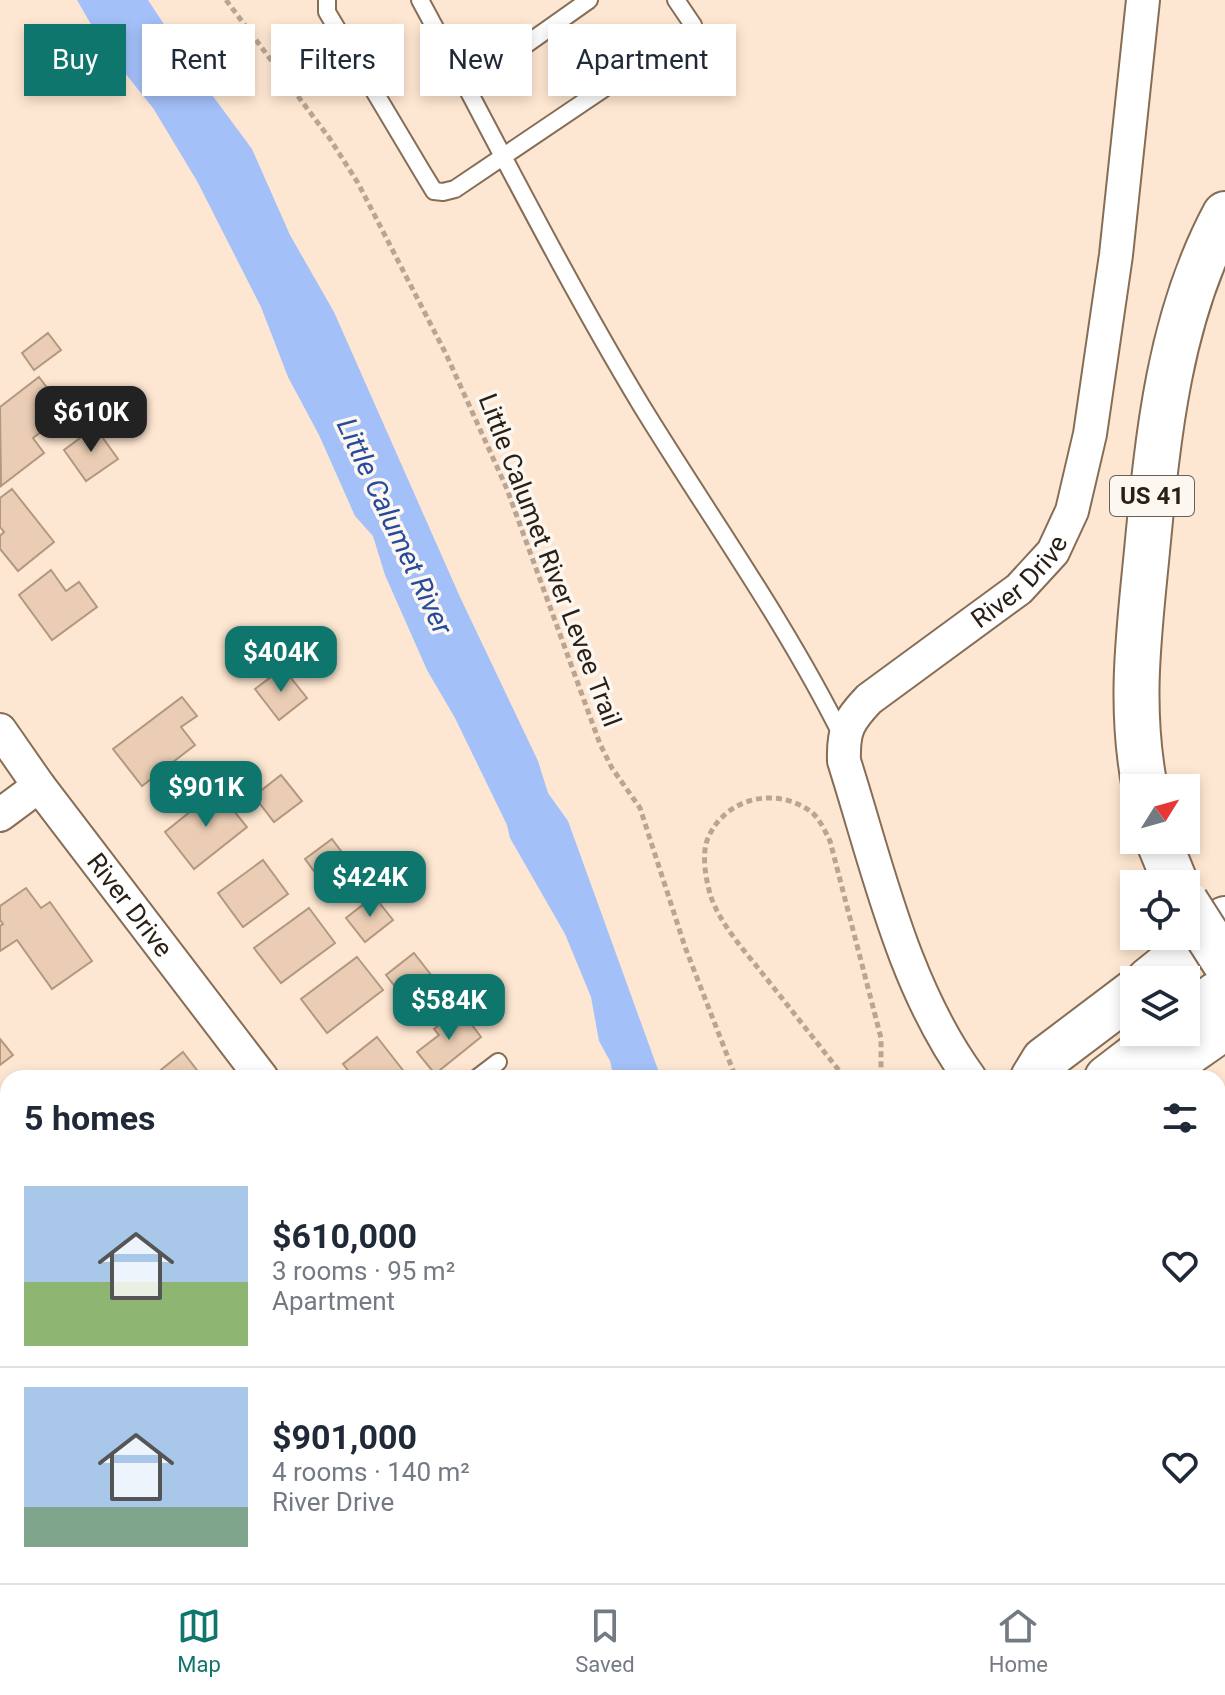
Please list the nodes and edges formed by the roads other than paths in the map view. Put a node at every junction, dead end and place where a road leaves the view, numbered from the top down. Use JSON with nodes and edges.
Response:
{"nodes":[{"id":1,"x":327,"y":0,"type":"edge"},
{"id":2,"x":420,"y":0,"type":"edge"},
{"id":3,"x":589,"y":0,"type":"edge"},
{"id":4,"x":676,"y":0,"type":"edge"},
{"id":5,"x":1143,"y":0,"type":"edge"},
{"id":6,"x":433,"y":24,"type":"edge"},
{"id":7,"x":532,"y":40,"type":"edge"},
{"id":8,"x":471,"y":96,"type":"edge"},
{"id":9,"x":504,"y":157,"type":"junction"},
{"id":10,"x":1225,"y":214,"type":"edge"},
{"id":11,"x":0,"y":730,"type":"edge"},
{"id":12,"x":843,"y":739,"type":"junction"},
{"id":13,"x":1143,"y":774,"type":"edge"},
{"id":14,"x":39,"y":786,"type":"junction"},
{"id":15,"x":0,"y":815,"type":"edge"},
{"id":16,"x":1216,"y":925,"type":"edge"},
{"id":17,"x":1166,"y":966,"type":"edge"},
{"id":18,"x":1225,"y":988,"type":"edge"},
{"id":19,"x":1120,"y":1003,"type":"edge"},
{"id":20,"x":1200,"y":1007,"type":"edge"},
{"id":21,"x":1225,"y":1027,"type":"edge"},
{"id":22,"x":1149,"y":1046,"type":"edge"},
{"id":23,"x":498,"y":1062,"type":"dead end"},
{"id":24,"x":256,"y":1070,"type":"edge"},
{"id":25,"x":488,"y":1070,"type":"edge"},
{"id":26,"x":964,"y":1070,"type":"edge"},
{"id":27,"x":1038,"y":1070,"type":"edge"},
{"id":28,"x":1117,"y":1070,"type":"edge"},
{"id":29,"x":1158,"y":1070,"type":"edge"}],
"edges":[{"from":1,"to":9,"type":"lane"},
{"from":2,"to":6,"type":"lane"},
{"from":3,"to":7,"type":"lane"},
{"from":4,"to":9,"type":"lane"},
{"from":5,"to":12,"type":"street","name":"River Drive"},
{"from":8,"to":9,"type":"lane"},
{"from":9,"to":12,"type":"lane"},
{"from":10,"to":13,"type":"main road","number":"US 41"},
{"from":11,"to":14,"type":"street","name":"River Drive"},
{"from":12,"to":26,"type":"street"},
{"from":14,"to":15,"type":"street"},
{"from":14,"to":24,"type":"street","name":"River Drive"},
{"from":16,"to":17,"type":"main road"},
{"from":18,"to":20,"type":"main road"},
{"from":19,"to":27,"type":"main road"},
{"from":21,"to":29,"type":"main road"},
{"from":22,"to":28,"type":"main road"},
{"from":23,"to":25,"type":"lane"}]}
